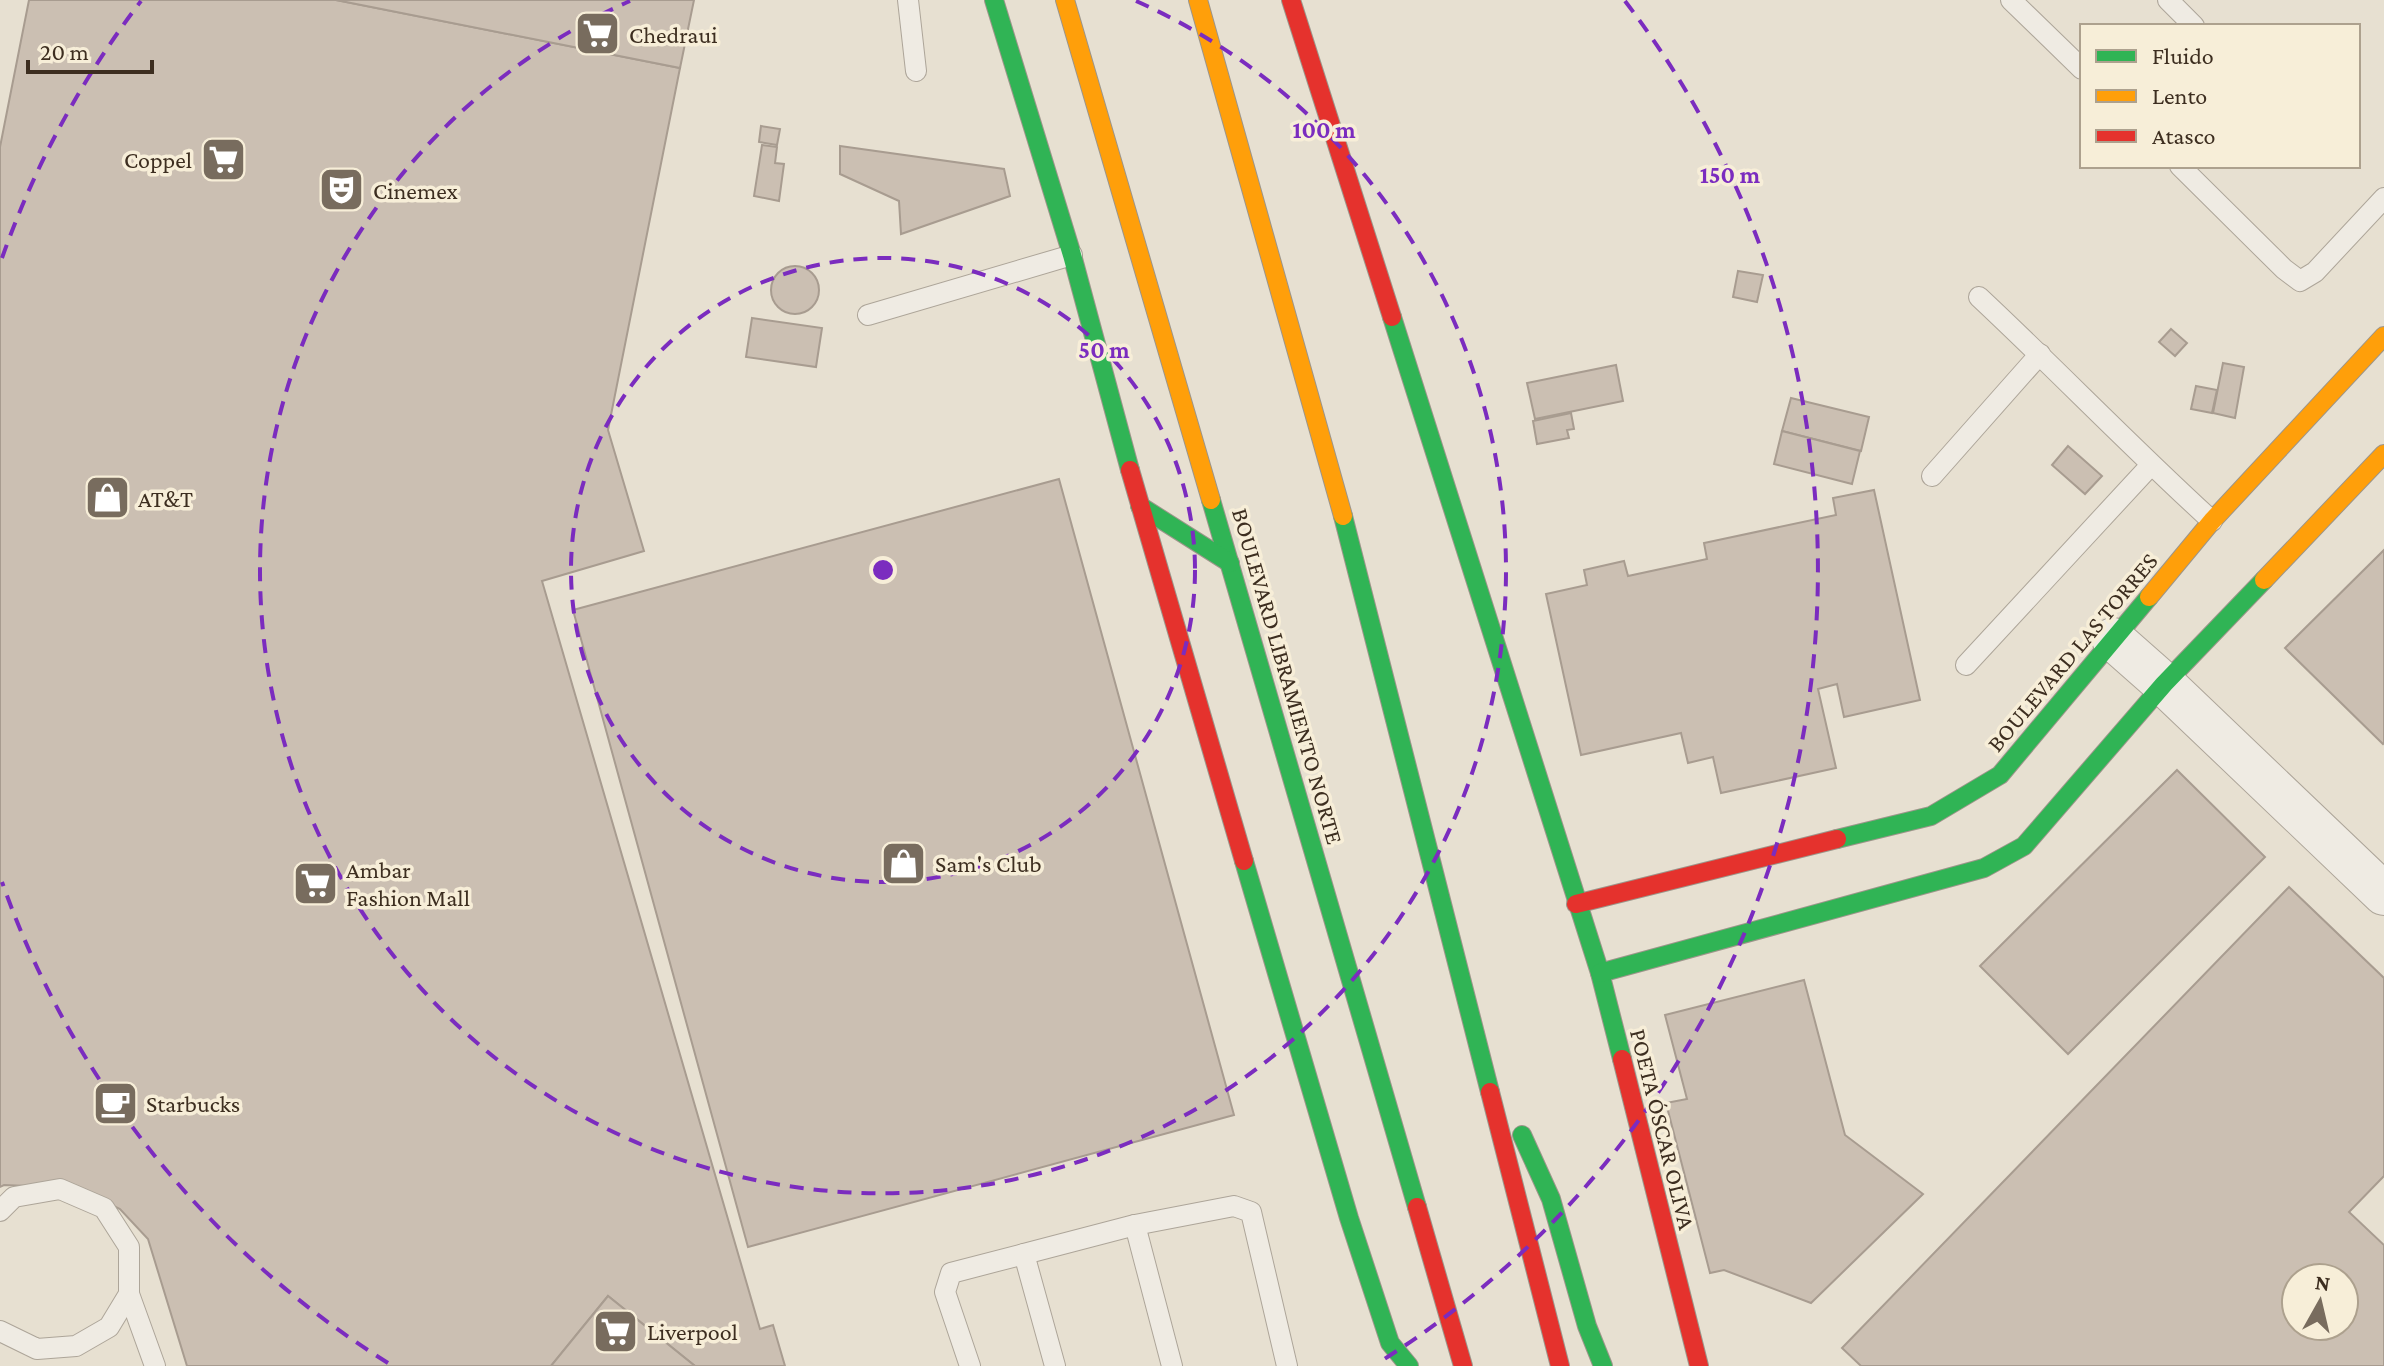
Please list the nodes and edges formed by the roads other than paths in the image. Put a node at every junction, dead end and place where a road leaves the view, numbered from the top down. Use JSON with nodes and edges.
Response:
{"nodes":[{"id":1,"x":908,"y":0,"type":"edge"},
{"id":2,"x":994,"y":0,"type":"edge"},
{"id":3,"x":1065,"y":0,"type":"edge"},
{"id":4,"x":1198,"y":0,"type":"edge"},
{"id":5,"x":1291,"y":0,"type":"edge"},
{"id":6,"x":2011,"y":0,"type":"edge"},
{"id":7,"x":2168,"y":0,"type":"edge"},
{"id":8,"x":2192,"y":24,"type":"edge"},
{"id":9,"x":2080,"y":67,"type":"edge"},
{"id":10,"x":916,"y":71,"type":"dead end"},
{"id":11,"x":2182,"y":168,"type":"edge"},
{"id":12,"x":2384,"y":198,"type":"edge"},
{"id":13,"x":1072,"y":255,"type":"junction"},
{"id":14,"x":1979,"y":297,"type":"dead end"},
{"id":15,"x":868,"y":315,"type":"dead end"},
{"id":16,"x":2384,"y":336,"type":"edge"},
{"id":17,"x":2040,"y":354,"type":"junction"},
{"id":18,"x":2384,"y":454,"type":"edge"},
{"id":19,"x":2151,"y":465,"type":"junction"},
{"id":20,"x":1932,"y":476,"type":"dead end"},
{"id":21,"x":1140,"y":506,"type":"junction"},
{"id":22,"x":2212,"y":521,"type":"junction"},
{"id":23,"x":1230,"y":563,"type":"junction"},
{"id":24,"x":2113,"y":639,"type":"junction"},
{"id":25,"x":1966,"y":665,"type":"dead end"},
{"id":26,"x":2164,"y":684,"type":"junction"},
{"id":27,"x":2384,"y":894,"type":"edge"},
{"id":28,"x":1576,"y":904,"type":"junction"},
{"id":29,"x":1600,"y":973,"type":"junction"},
{"id":30,"x":1470,"y":1017,"type":"junction"},
{"id":31,"x":0,"y":1211,"type":"edge"},
{"id":32,"x":1135,"y":1225,"type":"junction"},
{"id":33,"x":1024,"y":1254,"type":"junction"},
{"id":34,"x":129,"y":1294,"type":"junction"},
{"id":35,"x":0,"y":1331,"type":"edge"},
{"id":36,"x":37,"y":1349,"type":"junction"},
{"id":37,"x":24,"y":1366,"type":"edge"},
{"id":38,"x":155,"y":1366,"type":"edge"},
{"id":39,"x":970,"y":1366,"type":"edge"},
{"id":40,"x":1055,"y":1366,"type":"edge"},
{"id":41,"x":1172,"y":1366,"type":"edge"},
{"id":42,"x":1287,"y":1366,"type":"edge"},
{"id":43,"x":1409,"y":1366,"type":"edge"},
{"id":44,"x":1463,"y":1366,"type":"edge"},
{"id":45,"x":1560,"y":1366,"type":"edge"},
{"id":46,"x":1603,"y":1366,"type":"edge"},
{"id":47,"x":1699,"y":1366,"type":"edge"}],
"edges":[{"from":1,"to":10,"type":"lane"},
{"from":2,"to":13,"type":"main road"},
{"from":3,"to":23,"type":"main road","name":"BOULEVARD LIBRAMIENTO NORTE"},
{"from":4,"to":30,"type":"main road"},
{"from":5,"to":28,"type":"main road","name":"POETA ÓSCAR OLIVA"},
{"from":6,"to":9,"type":"lane"},
{"from":7,"to":8,"type":"lane"},
{"from":11,"to":12,"type":"lane"},
{"from":13,"to":15,"type":"lane"},
{"from":13,"to":21,"type":"main road"},
{"from":14,"to":17,"type":"lane"},
{"from":16,"to":22,"type":"main road","name":"BOULEVARD LAS TORRES"},
{"from":17,"to":19,"type":"lane"},
{"from":17,"to":20,"type":"lane"},
{"from":18,"to":26,"type":"main road"},
{"from":19,"to":22,"type":"lane"},
{"from":19,"to":25,"type":"lane"},
{"from":21,"to":23,"type":"main road"},
{"from":21,"to":43,"type":"main road"},
{"from":22,"to":24,"type":"main road","name":"BOULEVARD LAS TORRES"},
{"from":23,"to":44,"type":"main road","name":"BOULEVARD LIBRAMIENTO NORTE"},
{"from":24,"to":26,"type":"street"},
{"from":24,"to":28,"type":"main road","name":"BOULEVARD LAS TORRES"},
{"from":26,"to":27,"type":"street"},
{"from":26,"to":29,"type":"main road"},
{"from":28,"to":29,"type":"main road","name":"POETA ÓSCAR OLIVA"},
{"from":29,"to":47,"type":"main road","name":"POETA ÓSCAR OLIVA"},
{"from":30,"to":45,"type":"main road"},
{"from":30,"to":46,"type":"main road"},
{"from":31,"to":34,"type":"lane"},
{"from":32,"to":33,"type":"lane"},
{"from":32,"to":41,"type":"lane"},
{"from":32,"to":42,"type":"lane"},
{"from":33,"to":39,"type":"lane"},
{"from":33,"to":40,"type":"lane"},
{"from":34,"to":36,"type":"lane"},
{"from":34,"to":38,"type":"lane"},
{"from":35,"to":36,"type":"lane"},
{"from":36,"to":37,"type":"lane"}]}
